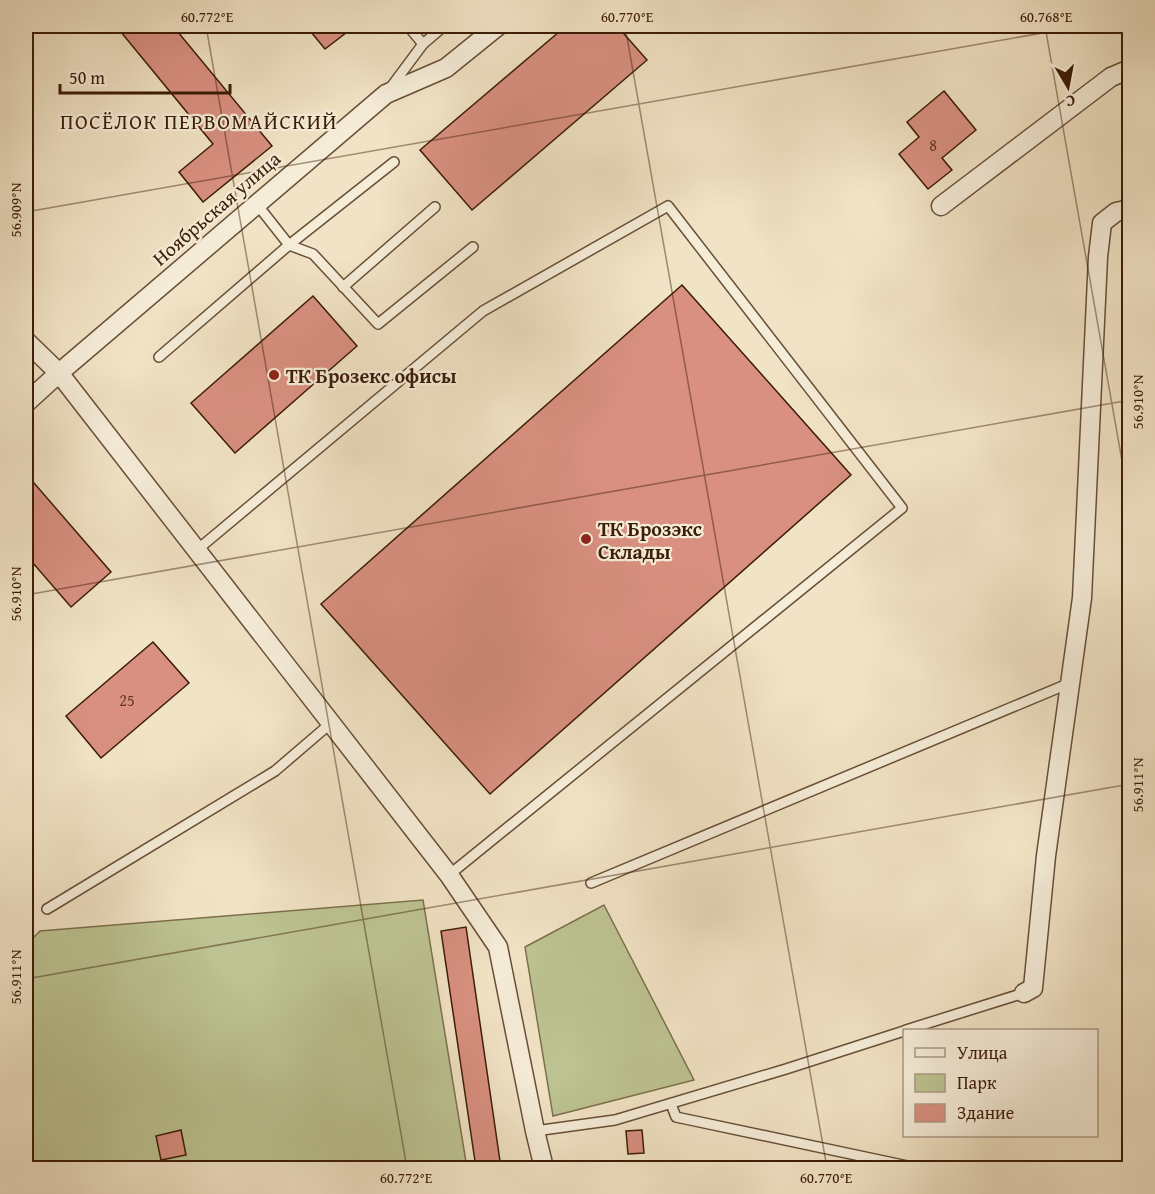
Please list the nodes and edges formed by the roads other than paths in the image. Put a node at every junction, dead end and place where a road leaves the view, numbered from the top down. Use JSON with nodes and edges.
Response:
{"nodes":[{"id":1,"x":408,"y":26,"type":"edge"},
{"id":2,"x":444,"y":26,"type":"edge"},
{"id":3,"x":498,"y":26,"type":"edge"},
{"id":4,"x":423,"y":44,"type":"junction"},
{"id":5,"x":1130,"y":69,"type":"edge"},
{"id":6,"x":386,"y":94,"type":"junction"},
{"id":7,"x":394,"y":162,"type":"dead end"},
{"id":8,"x":256,"y":203,"type":"junction"},
{"id":9,"x":941,"y":206,"type":"dead end"},
{"id":10,"x":435,"y":207,"type":"dead end"},
{"id":11,"x":1130,"y":209,"type":"edge"},
{"id":12,"x":290,"y":245,"type":"junction"},
{"id":13,"x":473,"y":247,"type":"dead end"},
{"id":14,"x":343,"y":286,"type":"junction"},
{"id":15,"x":26,"y":340,"type":"edge"},
{"id":16,"x":159,"y":357,"type":"dead end"},
{"id":17,"x":59,"y":374,"type":"junction"},
{"id":18,"x":26,"y":403,"type":"edge"},
{"id":19,"x":197,"y":550,"type":"junction"},
{"id":20,"x":1070,"y":683,"type":"junction"},
{"id":21,"x":331,"y":723,"type":"junction"},
{"id":22,"x":449,"y":875,"type":"junction"},
{"id":23,"x":591,"y":884,"type":"dead end"},
{"id":24,"x":47,"y":909,"type":"dead end"},
{"id":25,"x":1024,"y":993,"type":"joint"},
{"id":26,"x":911,"y":1029,"type":"edge"},
{"id":27,"x":903,"y":1032,"type":"edge"},
{"id":28,"x":671,"y":1104,"type":"junction"},
{"id":29,"x":535,"y":1131,"type":"junction"},
{"id":30,"x":544,"y":1168,"type":"edge"},
{"id":31,"x":917,"y":1168,"type":"edge"}],
"edges":[{"from":1,"to":4,"type":"lane"},
{"from":2,"to":4,"type":"lane"},
{"from":3,"to":6,"type":"street","name":"Ноябрьская улица"},
{"from":4,"to":6,"type":"lane"},
{"from":5,"to":9,"type":"street"},
{"from":6,"to":8,"type":"street","name":"Ноябрьская улица"},
{"from":7,"to":12,"type":"lane"},
{"from":8,"to":12,"type":"lane"},
{"from":8,"to":17,"type":"street","name":"Ноябрьская улица"},
{"from":10,"to":14,"type":"lane"},
{"from":11,"to":20,"type":"street"},
{"from":12,"to":14,"type":"lane"},
{"from":12,"to":16,"type":"lane"},
{"from":13,"to":14,"type":"lane"},
{"from":15,"to":17,"type":"street"},
{"from":17,"to":18,"type":"street","name":"Ноябрьская улица"},
{"from":17,"to":19,"type":"street"},
{"from":19,"to":21,"type":"street"},
{"from":19,"to":22,"type":"lane"},
{"from":20,"to":23,"type":"lane"},
{"from":20,"to":25,"type":"street"},
{"from":21,"to":22,"type":"street"},
{"from":21,"to":24,"type":"lane"},
{"from":22,"to":29,"type":"street"},
{"from":25,"to":26,"type":"lane"},
{"from":27,"to":28,"type":"lane"},
{"from":28,"to":29,"type":"lane"},
{"from":28,"to":31,"type":"lane"},
{"from":29,"to":30,"type":"street"}]}
